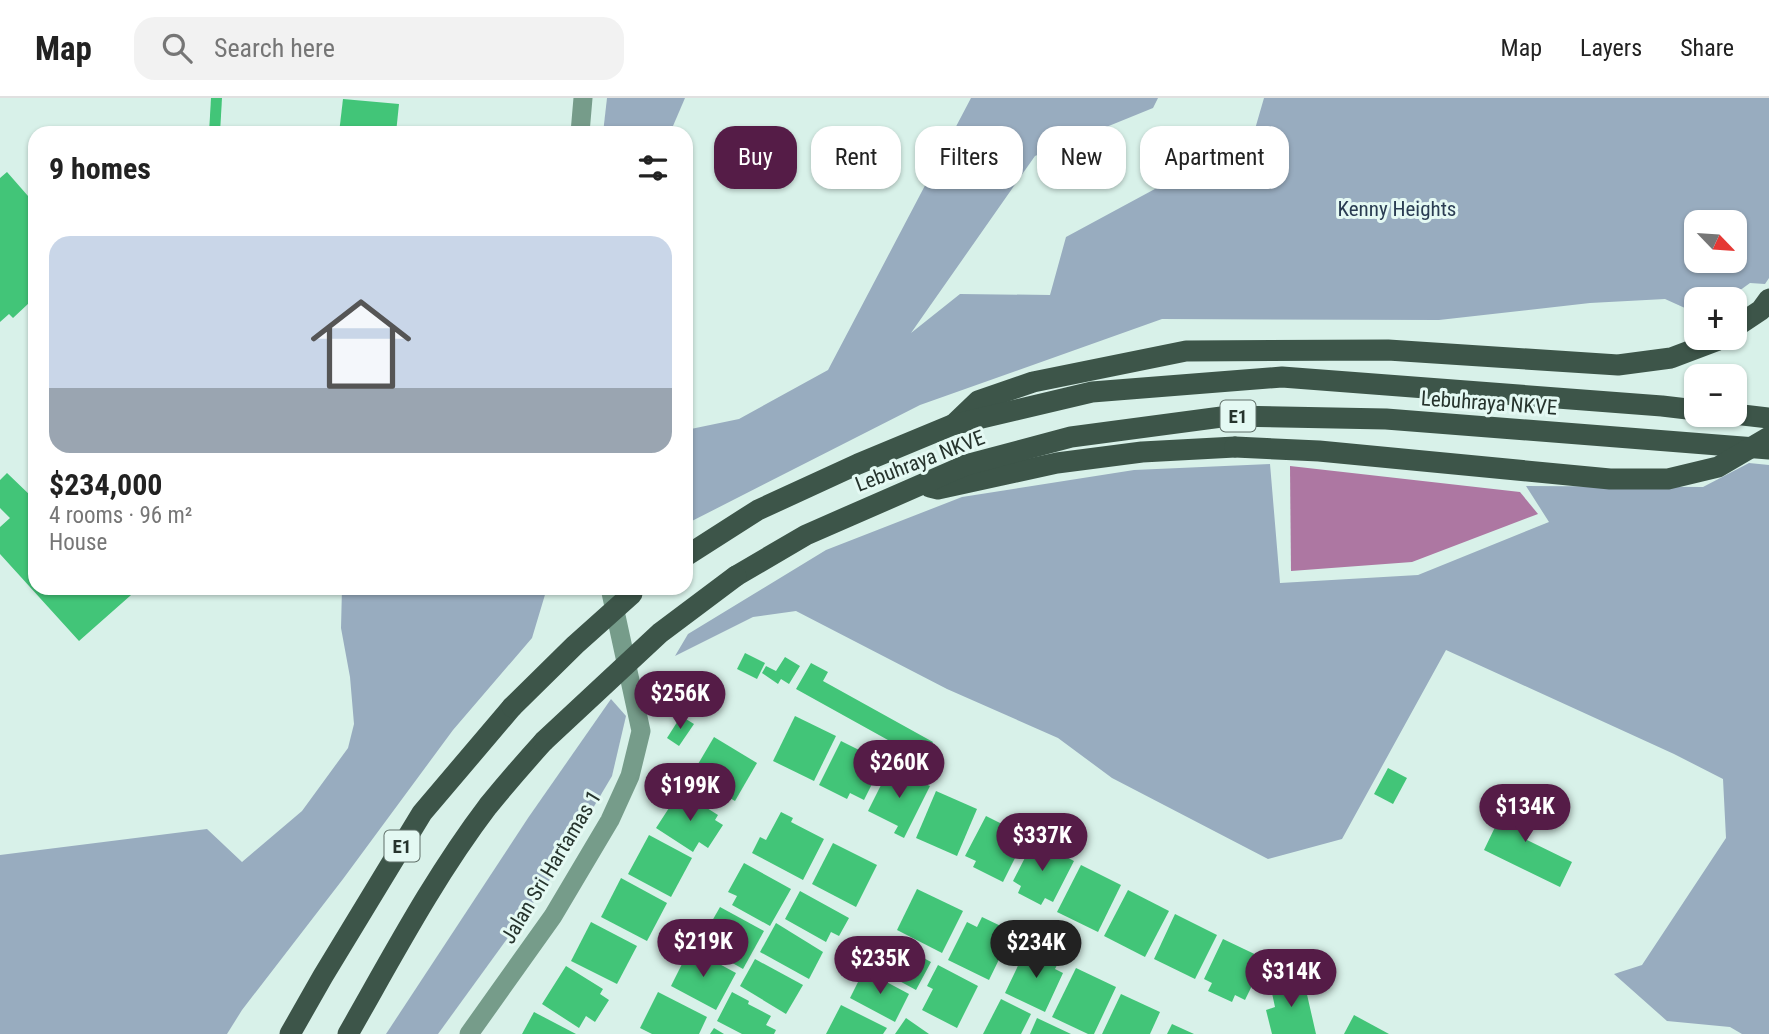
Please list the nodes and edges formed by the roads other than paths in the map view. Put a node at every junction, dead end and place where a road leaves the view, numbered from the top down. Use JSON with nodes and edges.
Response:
{"nodes":[{"id":1,"x":583,"y":98,"type":"edge"},
{"id":2,"x":581,"y":126,"type":"edge"},
{"id":3,"x":1769,"y":299,"type":"edge"},
{"id":4,"x":1747,"y":319,"type":"edge"},
{"id":5,"x":1692,"y":350,"type":"edge"},
{"id":6,"x":1684,"y":409,"type":"edge"},
{"id":7,"x":1747,"y":415,"type":"edge"},
{"id":8,"x":1769,"y":418,"type":"edge"},
{"id":9,"x":952,"y":425,"type":"junction"},
{"id":10,"x":1769,"y":437,"type":"edge"},
{"id":11,"x":1769,"y":449,"type":"edge"},
{"id":12,"x":919,"y":485,"type":"junction"},
{"id":13,"x":693,"y":552,"type":"edge"},
{"id":14,"x":612,"y":595,"type":"edge"},
{"id":15,"x":632,"y":595,"type":"edge"},
{"id":16,"x":309,"y":999,"type":"junction"},
{"id":17,"x":351,"y":1030,"type":"edge"},
{"id":18,"x":283,"y":1034,"type":"edge"},
{"id":19,"x":290,"y":1034,"type":"edge"},
{"id":20,"x":470,"y":1034,"type":"edge"}],
"edges":[{"from":1,"to":2,"type":"street"},
{"from":3,"to":4,"type":"highway"},
{"from":5,"to":9,"type":"highway"},
{"from":6,"to":9,"type":"highway","name":"Lebuhraya NKVE","number":"E1"},
{"from":7,"to":8,"type":"highway"},
{"from":9,"to":13,"type":"highway","name":"Lebuhraya NKVE","number":"E1"},
{"from":10,"to":12,"type":"highway","bridge":true},
{"from":11,"to":12,"type":"highway","name":"Lebuhraya NKVE","number":"E1"},
{"from":12,"to":17,"type":"highway","name":"Lebuhraya NKVE","number":"E1","bridge":true},
{"from":14,"to":20,"type":"street","name":"Jalan Sri Hartamas 1"},
{"from":15,"to":16,"type":"highway","number":"E1","bridge":true},
{"from":16,"to":18,"type":"highway"},
{"from":16,"to":19,"type":"highway"}]}
